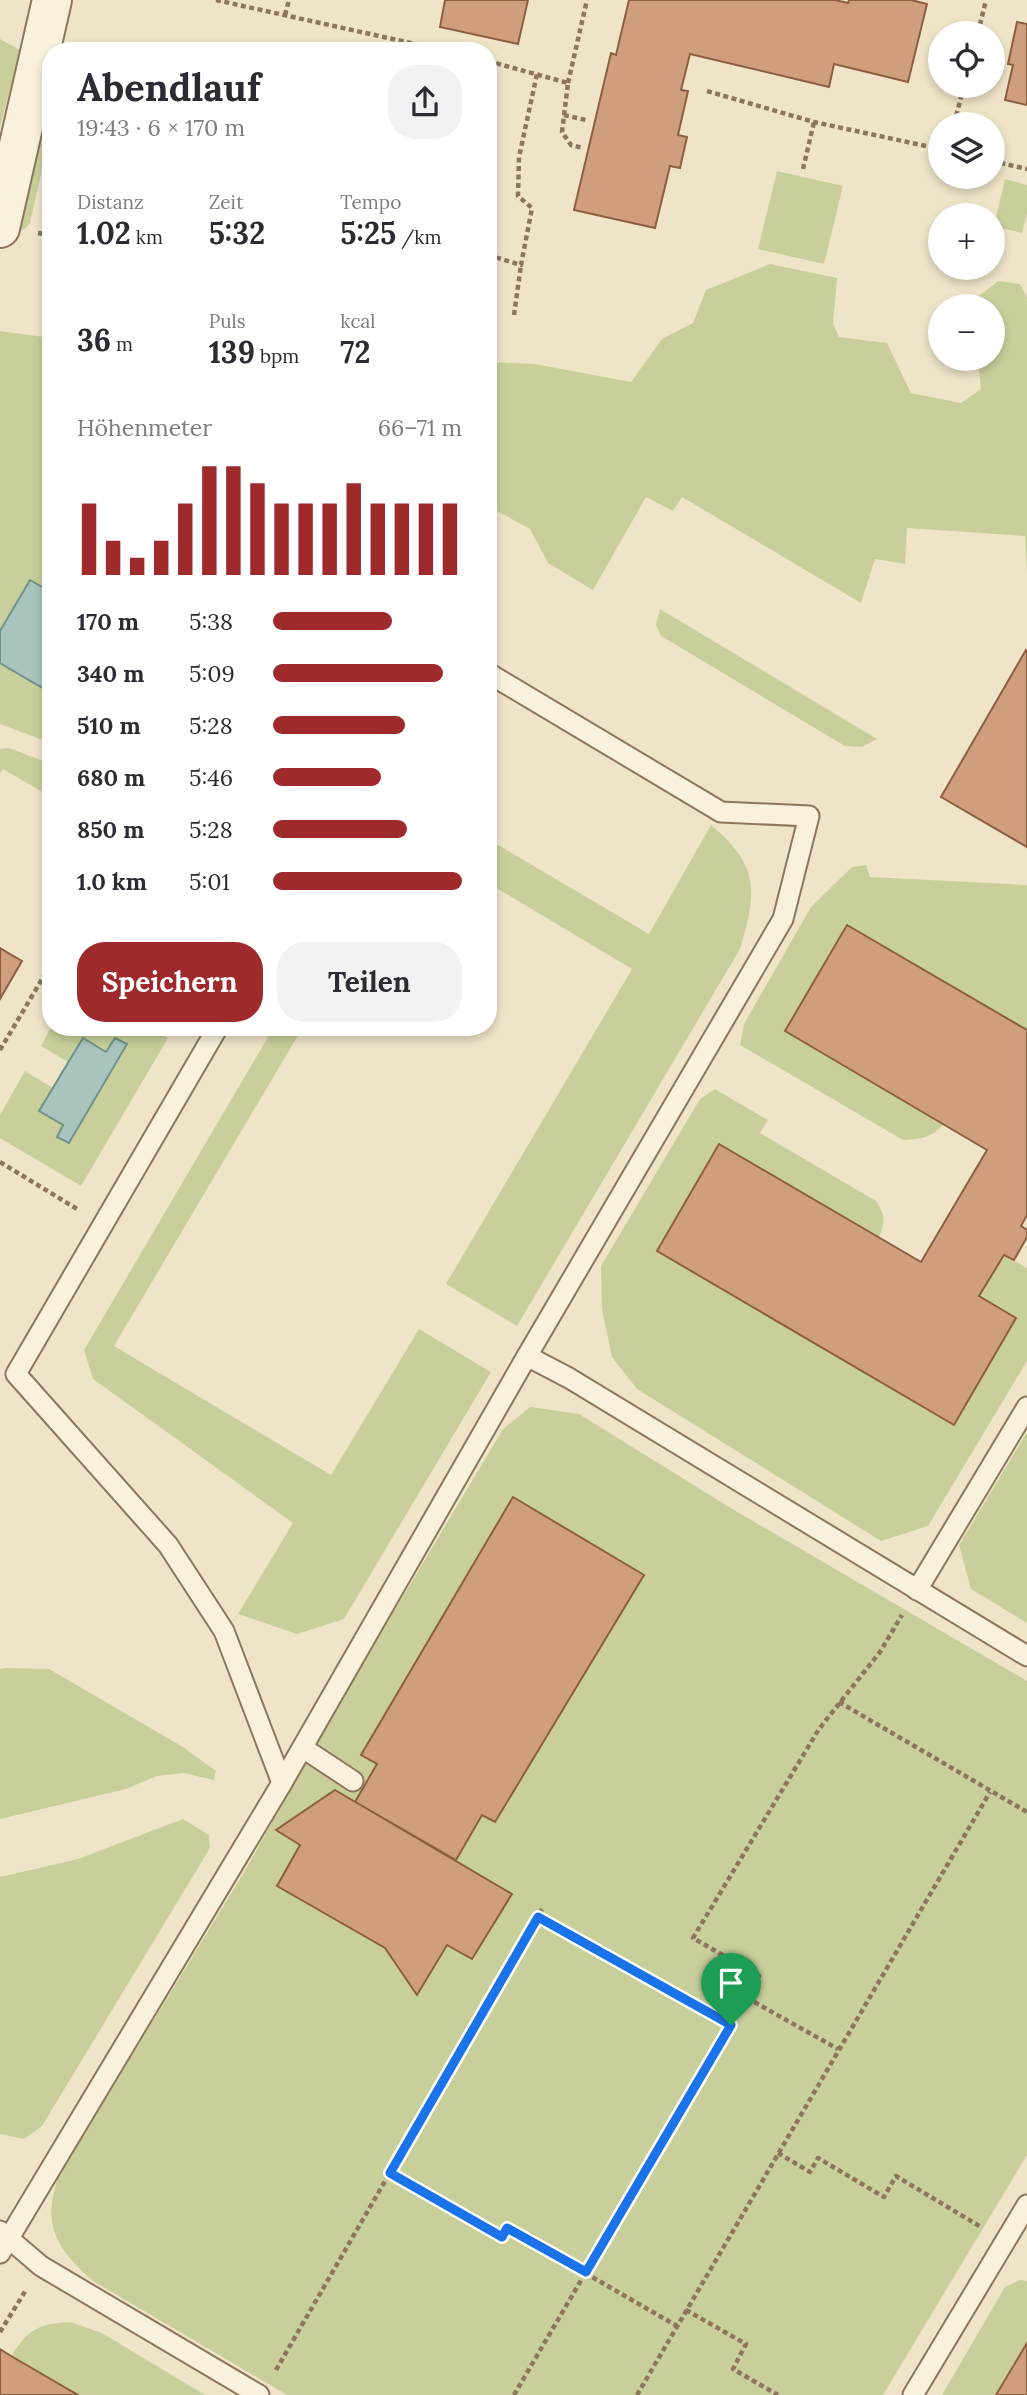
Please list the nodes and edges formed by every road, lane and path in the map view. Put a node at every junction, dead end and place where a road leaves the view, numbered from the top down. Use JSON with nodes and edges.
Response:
{"nodes":[{"id":1,"x":52,"y":0,"type":"edge"},
{"id":2,"x":216,"y":0,"type":"edge"},
{"id":3,"x":289,"y":0,"type":"edge"},
{"id":4,"x":587,"y":0,"type":"edge"},
{"id":5,"x":986,"y":0,"type":"edge"},
{"id":6,"x":285,"y":15,"type":"junction"},
{"id":7,"x":981,"y":21,"type":"edge"},
{"id":8,"x":42,"y":42,"type":"edge"},
{"id":9,"x":406,"y":42,"type":"edge"},
{"id":10,"x":42,"y":44,"type":"edge"},
{"id":11,"x":497,"y":63,"type":"edge"},
{"id":12,"x":537,"y":74,"type":"junction"},
{"id":13,"x":568,"y":83,"type":"junction"},
{"id":14,"x":707,"y":92,"type":"dead end"},
{"id":15,"x":564,"y":115,"type":"junction"},
{"id":16,"x":586,"y":120,"type":"dead end"},
{"id":17,"x":814,"y":122,"type":"junction"},
{"id":18,"x":928,"y":146,"type":"edge"},
{"id":19,"x":583,"y":148,"type":"dead end"},
{"id":20,"x":1005,"y":164,"type":"edge"},
{"id":21,"x":803,"y":169,"type":"dead end"},
{"id":22,"x":1027,"y":169,"type":"edge"},
{"id":23,"x":0,"y":228,"type":"edge"},
{"id":24,"x":497,"y":258,"type":"edge"},
{"id":25,"x":521,"y":265,"type":"junction"},
{"id":26,"x":514,"y":315,"type":"dead end"},
{"id":27,"x":497,"y":678,"type":"edge"},
{"id":28,"x":42,"y":979,"type":"edge"},
{"id":29,"x":214,"y":1036,"type":"edge"},
{"id":30,"x":0,"y":1050,"type":"edge"},
{"id":31,"x":0,"y":1162,"type":"edge"},
{"id":32,"x":103,"y":1224,"type":"junction"},
{"id":33,"x":527,"y":1356,"type":"junction"},
{"id":34,"x":1027,"y":1407,"type":"edge"},
{"id":35,"x":916,"y":1590,"type":"junction"},
{"id":36,"x":1027,"y":1656,"type":"edge"},
{"id":37,"x":839,"y":1702,"type":"junction"},
{"id":38,"x":303,"y":1748,"type":"junction"},
{"id":39,"x":352,"y":1781,"type":"dead end"},
{"id":40,"x":282,"y":1783,"type":"junction"},
{"id":41,"x":990,"y":1792,"type":"junction"},
{"id":42,"x":1027,"y":1812,"type":"edge"},
{"id":43,"x":542,"y":1909,"type":"dead end"},
{"id":44,"x":538,"y":1917,"type":"junction"},
{"id":45,"x":747,"y":1998,"type":"junction"},
{"id":46,"x":731,"y":2025,"type":"junction"},
{"id":47,"x":838,"y":2049,"type":"junction"},
{"id":48,"x":778,"y":2153,"type":"junction"},
{"id":49,"x":390,"y":2173,"type":"junction"},
{"id":50,"x":1027,"y":2204,"type":"edge"},
{"id":51,"x":1009,"y":2235,"type":"junction"},
{"id":52,"x":3,"y":2241,"type":"edge"},
{"id":53,"x":41,"y":2266,"type":"junction"},
{"id":54,"x":586,"y":2272,"type":"junction"},
{"id":55,"x":686,"y":2310,"type":"junction"},
{"id":56,"x":677,"y":2326,"type":"junction"},
{"id":57,"x":0,"y":2332,"type":"edge"},
{"id":58,"x":275,"y":2372,"type":"dead end"},
{"id":59,"x":259,"y":2395,"type":"edge"},
{"id":60,"x":514,"y":2395,"type":"edge"},
{"id":61,"x":637,"y":2395,"type":"edge"},
{"id":62,"x":778,"y":2395,"type":"edge"},
{"id":63,"x":913,"y":2395,"type":"edge"}],
"edges":[{"from":1,"to":8,"type":"street"},
{"from":2,"to":6,"type":"path"},
{"from":3,"to":6,"type":"path"},
{"from":4,"to":13,"type":"path"},
{"from":5,"to":7,"type":"path"},
{"from":6,"to":9,"type":"path"},
{"from":10,"to":23,"type":"street"},
{"from":11,"to":12,"type":"path"},
{"from":12,"to":13,"type":"path"},
{"from":12,"to":25,"type":"path"},
{"from":13,"to":15,"type":"path"},
{"from":14,"to":17,"type":"path"},
{"from":15,"to":16,"type":"path"},
{"from":15,"to":19,"type":"path"},
{"from":17,"to":18,"type":"path"},
{"from":17,"to":21,"type":"path"},
{"from":20,"to":22,"type":"path"},
{"from":24,"to":25,"type":"path"},
{"from":25,"to":26,"type":"path"},
{"from":27,"to":33,"type":"lane"},
{"from":28,"to":30,"type":"path"},
{"from":29,"to":32,"type":"lane"},
{"from":31,"to":32,"type":"path"},
{"from":32,"to":40,"type":"lane"},
{"from":33,"to":35,"type":"lane"},
{"from":33,"to":38,"type":"lane"},
{"from":34,"to":35,"type":"lane"},
{"from":35,"to":36,"type":"lane"},
{"from":35,"to":37,"type":"path"},
{"from":37,"to":41,"type":"path"},
{"from":37,"to":45,"type":"path"},
{"from":38,"to":39,"type":"lane"},
{"from":38,"to":40,"type":"lane"},
{"from":40,"to":52,"type":"lane"},
{"from":41,"to":42,"type":"path"},
{"from":41,"to":47,"type":"path"},
{"from":43,"to":44,"type":"path"},
{"from":44,"to":46,"type":"path"},
{"from":44,"to":49,"type":"path"},
{"from":45,"to":46,"type":"path"},
{"from":45,"to":47,"type":"path"},
{"from":46,"to":54,"type":"path"},
{"from":47,"to":48,"type":"path"},
{"from":48,"to":51,"type":"path"},
{"from":48,"to":55,"type":"path"},
{"from":49,"to":54,"type":"path"},
{"from":49,"to":58,"type":"path"},
{"from":50,"to":51,"type":"lane"},
{"from":51,"to":63,"type":"lane"},
{"from":52,"to":53,"type":"lane"},
{"from":53,"to":57,"type":"path"},
{"from":53,"to":59,"type":"lane"},
{"from":54,"to":56,"type":"path"},
{"from":54,"to":60,"type":"path"},
{"from":55,"to":56,"type":"path"},
{"from":55,"to":62,"type":"path"},
{"from":56,"to":61,"type":"path"}]}
